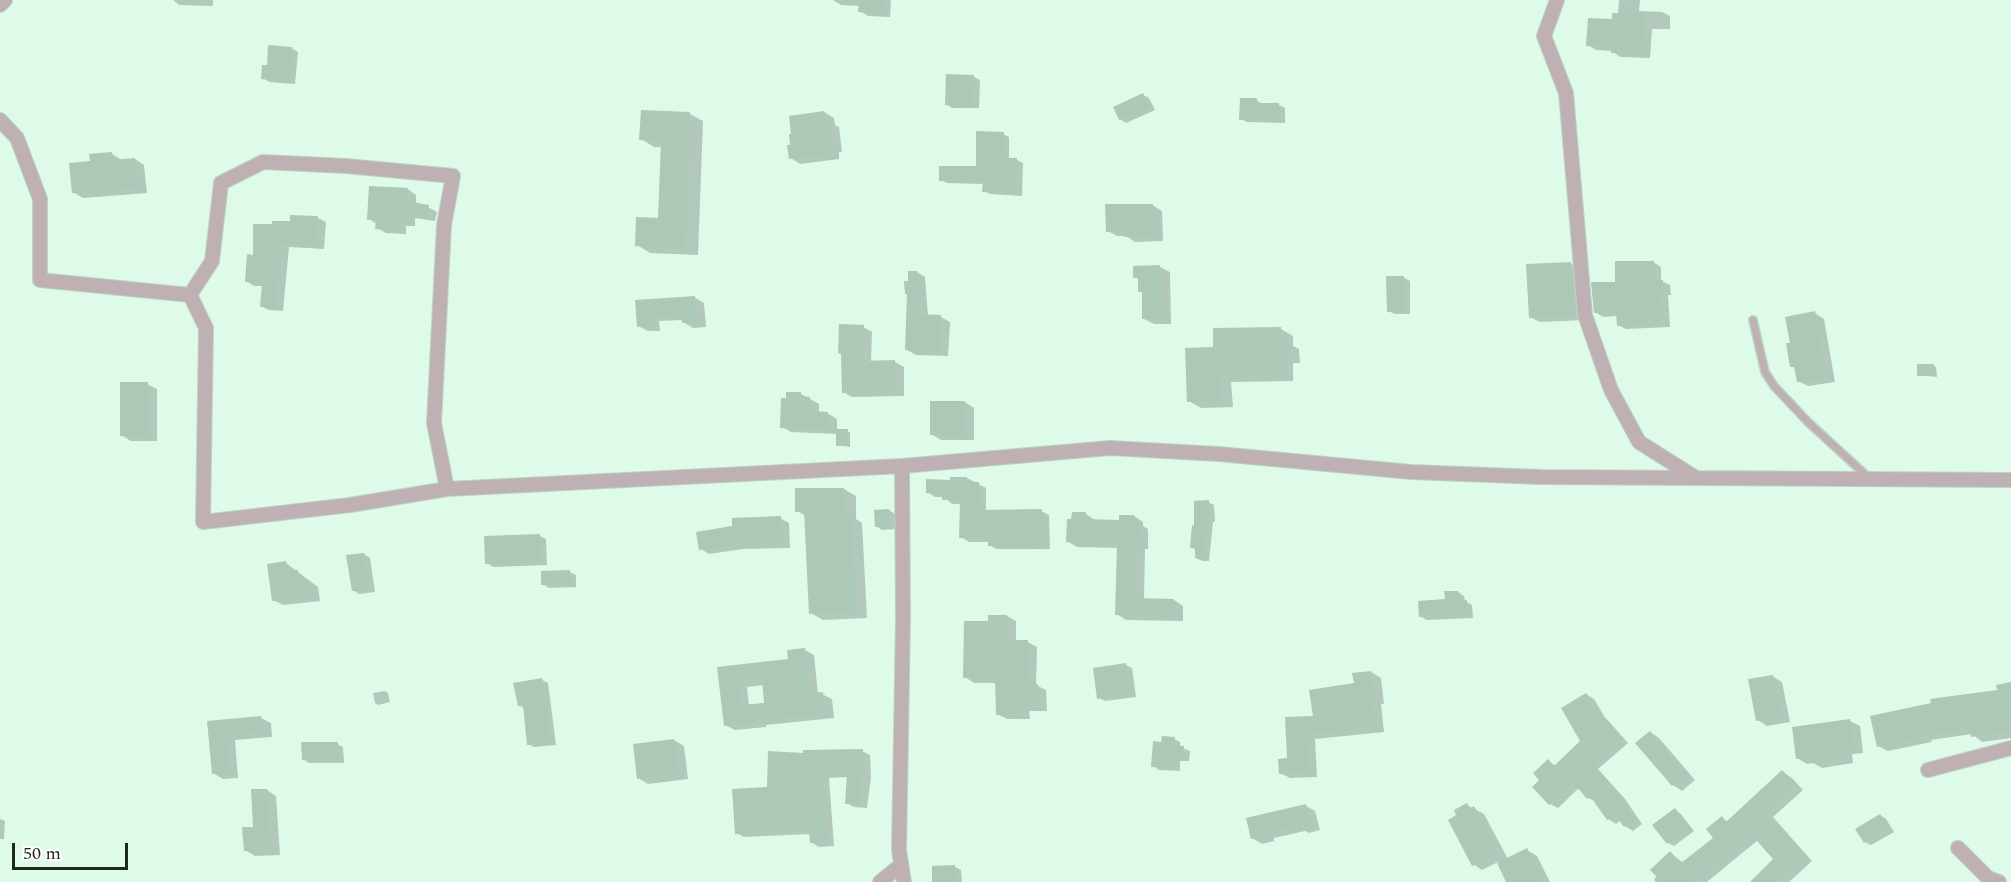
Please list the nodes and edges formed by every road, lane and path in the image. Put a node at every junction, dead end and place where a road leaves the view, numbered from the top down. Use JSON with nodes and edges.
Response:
{"nodes":[{"id":1,"x":5,"y":0,"type":"edge"},
{"id":2,"x":1557,"y":0,"type":"edge"},
{"id":3,"x":0,"y":6,"type":"edge"},
{"id":4,"x":0,"y":120,"type":"edge"},
{"id":5,"x":190,"y":295,"type":"junction"},
{"id":6,"x":1753,"y":320,"type":"dead end"},
{"id":7,"x":902,"y":466,"type":"junction"},
{"id":8,"x":1696,"y":478,"type":"junction"},
{"id":9,"x":1869,"y":478,"type":"junction"},
{"id":10,"x":2011,"y":480,"type":"edge"},
{"id":11,"x":447,"y":489,"type":"junction"},
{"id":12,"x":2011,"y":748,"type":"edge"},
{"id":13,"x":1928,"y":770,"type":"dead end"},
{"id":14,"x":1958,"y":848,"type":"dead end"},
{"id":15,"x":901,"y":865,"type":"junction"},
{"id":16,"x":880,"y":882,"type":"edge"},
{"id":17,"x":904,"y":882,"type":"edge"},
{"id":18,"x":1999,"y":882,"type":"edge"}],
"edges":[{"from":1,"to":3,"type":"street"},
{"from":2,"to":8,"type":"street"},
{"from":4,"to":5,"type":"street"},
{"from":5,"to":11,"type":"street"},
{"from":5,"to":11,"type":"street"},
{"from":6,"to":9,"type":"lane"},
{"from":7,"to":8,"type":"street"},
{"from":7,"to":11,"type":"street"},
{"from":7,"to":15,"type":"street"},
{"from":8,"to":9,"type":"street"},
{"from":9,"to":10,"type":"street"},
{"from":12,"to":13,"type":"street"},
{"from":14,"to":18,"type":"street"},
{"from":15,"to":16,"type":"street"},
{"from":15,"to":17,"type":"street"}]}
